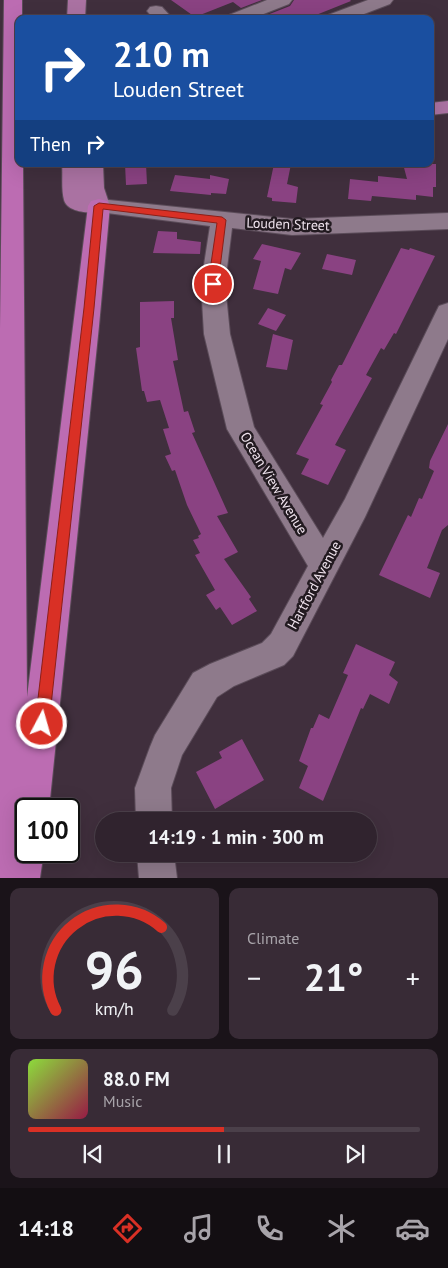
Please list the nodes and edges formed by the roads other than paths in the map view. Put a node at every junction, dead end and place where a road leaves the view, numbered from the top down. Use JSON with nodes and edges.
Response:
{"nodes":[{"id":1,"x":283,"y":0,"type":"edge"},
{"id":2,"x":384,"y":0,"type":"edge"},
{"id":3,"x":13,"y":2,"type":"edge"},
{"id":4,"x":245,"y":15,"type":"edge"},
{"id":5,"x":345,"y":15,"type":"edge"},
{"id":6,"x":448,"y":107,"type":"edge"},
{"id":7,"x":434,"y":109,"type":"edge"},
{"id":8,"x":73,"y":167,"type":"edge"},
{"id":9,"x":93,"y":167,"type":"edge"},
{"id":10,"x":99,"y":206,"type":"junction"},
{"id":11,"x":222,"y":220,"type":"junction"},
{"id":12,"x":448,"y":221,"type":"edge"},
{"id":13,"x":448,"y":312,"type":"edge"},
{"id":14,"x":324,"y":566,"type":"junction"},
{"id":15,"x":32,"y":798,"type":"edge"},
{"id":16,"x":154,"y":812,"type":"edge"},
{"id":17,"x":157,"y":862,"type":"edge"},
{"id":18,"x":23,"y":863,"type":"edge"},
{"id":19,"x":0,"y":878,"type":"edge"},
{"id":20,"x":21,"y":878,"type":"edge"},
{"id":21,"x":158,"y":878,"type":"edge"}],
"edges":[{"from":1,"to":4,"type":"street"},
{"from":2,"to":5,"type":"street"},
{"from":3,"to":19,"type":"highway"},
{"from":6,"to":7,"type":"main road"},
{"from":8,"to":10,"type":"main road"},
{"from":9,"to":10,"type":"main road"},
{"from":10,"to":11,"type":"street","name":"Louden Street"},
{"from":10,"to":15,"type":"highway"},
{"from":11,"to":12,"type":"street","name":"Louden Street"},
{"from":11,"to":14,"type":"street","name":"Ocean View Avenue"},
{"from":13,"to":14,"type":"street","name":"Hartford Avenue"},
{"from":14,"to":16,"type":"street","name":"Hartford Avenue"},
{"from":17,"to":21,"type":"street"},
{"from":18,"to":20,"type":"highway"}]}
